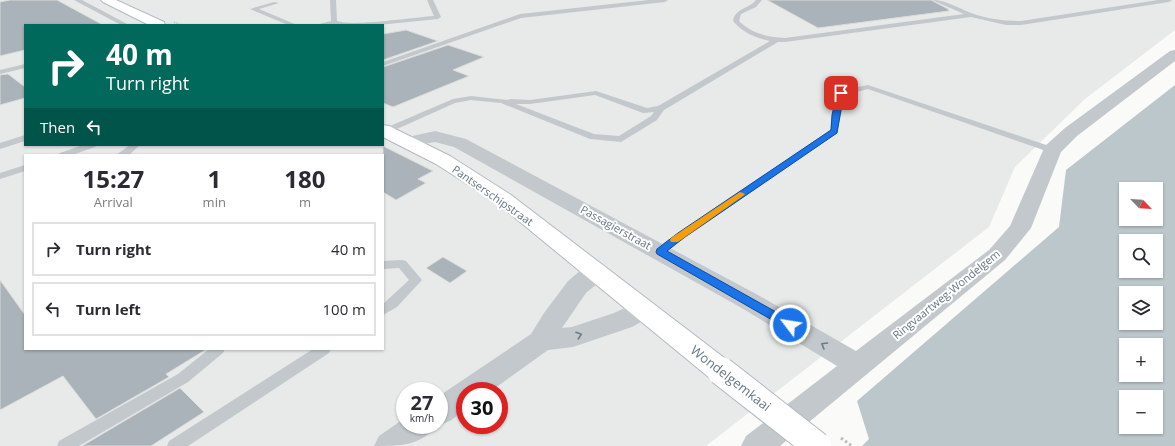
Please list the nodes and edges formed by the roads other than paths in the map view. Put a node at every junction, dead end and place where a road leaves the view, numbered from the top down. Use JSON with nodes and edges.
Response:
{"nodes":[{"id":1,"x":77,"y":0,"type":"edge"},
{"id":2,"x":107,"y":0,"type":"edge"},
{"id":3,"x":269,"y":0,"type":"edge"},
{"id":4,"x":333,"y":0,"type":"edge"},
{"id":5,"x":430,"y":0,"type":"edge"},
{"id":6,"x":665,"y":0,"type":"edge"},
{"id":7,"x":759,"y":0,"type":"edge"},
{"id":8,"x":935,"y":0,"type":"edge"},
{"id":9,"x":1169,"y":0,"type":"edge"},
{"id":10,"x":971,"y":15,"type":"junction"},
{"id":11,"x":334,"y":22,"type":"junction"},
{"id":12,"x":124,"y":24,"type":"edge"},
{"id":13,"x":157,"y":24,"type":"edge"},
{"id":14,"x":291,"y":24,"type":"edge"},
{"id":15,"x":324,"y":24,"type":"edge"},
{"id":16,"x":778,"y":39,"type":"junction"},
{"id":17,"x":1175,"y":54,"type":"edge"},
{"id":18,"x":384,"y":64,"type":"edge"},
{"id":19,"x":24,"y":66,"type":"edge"},
{"id":20,"x":0,"y":72,"type":"edge"},
{"id":21,"x":502,"y":101,"type":"junction"},
{"id":22,"x":661,"y":108,"type":"junction"},
{"id":23,"x":384,"y":130,"type":"edge"},
{"id":24,"x":24,"y":138,"type":"edge"},
{"id":25,"x":410,"y":142,"type":"junction"},
{"id":26,"x":0,"y":146,"type":"edge"},
{"id":27,"x":89,"y":146,"type":"edge"},
{"id":28,"x":133,"y":146,"type":"edge"},
{"id":29,"x":1052,"y":150,"type":"junction"},
{"id":30,"x":66,"y":154,"type":"edge"},
{"id":31,"x":124,"y":154,"type":"edge"},
{"id":32,"x":24,"y":168,"type":"edge"},
{"id":33,"x":0,"y":176,"type":"edge"},
{"id":34,"x":660,"y":252,"type":"junction"},
{"id":35,"x":384,"y":265,"type":"edge"},
{"id":36,"x":596,"y":271,"type":"junction"},
{"id":37,"x":384,"y":309,"type":"edge"},
{"id":38,"x":644,"y":309,"type":"junction"},
{"id":39,"x":541,"y":341,"type":"junction"},
{"id":40,"x":217,"y":350,"type":"edge"},
{"id":41,"x":322,"y":350,"type":"edge"},
{"id":42,"x":857,"y":365,"type":"junction"},
{"id":43,"x":482,"y":382,"type":"edge"},
{"id":44,"x":407,"y":434,"type":"edge"},
{"id":45,"x":65,"y":446,"type":"edge"},
{"id":46,"x":175,"y":446,"type":"edge"},
{"id":47,"x":390,"y":446,"type":"edge"},
{"id":48,"x":757,"y":446,"type":"edge"},
{"id":49,"x":817,"y":446,"type":"edge"}],
"edges":[{"from":1,"to":12,"type":"lane"},
{"from":2,"to":13,"type":"main road"},
{"from":3,"to":14,"type":"lane"},
{"from":4,"to":11,"type":"lane"},
{"from":5,"to":11,"type":"lane"},
{"from":6,"to":18,"type":"lane"},
{"from":7,"to":16,"type":"lane"},
{"from":8,"to":10,"type":"lane"},
{"from":9,"to":10,"type":"lane"},
{"from":10,"to":16,"type":"lane"},
{"from":11,"to":15,"type":"lane"},
{"from":16,"to":22,"type":"lane"},
{"from":17,"to":29,"type":"street","name":"Ringvaartweg-Wondelgem"},
{"from":19,"to":20,"type":"lane"},
{"from":21,"to":22,"type":"lane"},
{"from":21,"to":22,"type":"lane"},
{"from":21,"to":23,"type":"lane"},
{"from":23,"to":25,"type":"main road","name":"Pantserschipstraat"},
{"from":24,"to":26,"type":"lane"},
{"from":25,"to":34,"type":"street","name":"Passagierstraat"},
{"from":25,"to":36,"type":"main road","name":"Pantserschipstraat"},
{"from":27,"to":30,"type":"lane"},
{"from":28,"to":31,"type":"lane"},
{"from":29,"to":34,"type":"lane"},
{"from":29,"to":42,"type":"street","name":"Ringvaartweg-Wondelgem"},
{"from":32,"to":33,"type":"lane"},
{"from":42,"to":34,"type":"street","name":"Passagierstraat","one_way":true},
{"from":35,"to":37,"type":"lane"},
{"from":36,"to":38,"type":"main road","name":"Wondelgemkaai"},
{"from":36,"to":39,"type":"street"},
{"from":39,"to":38,"type":"street","one_way":true},
{"from":38,"to":49,"type":"main road","name":"Wondelgemkaai","bridge":true},
{"from":39,"to":43,"type":"street"},
{"from":40,"to":45,"type":"lane"},
{"from":41,"to":46,"type":"lane"},
{"from":42,"to":48,"type":"street","name":"Ringvaartweg-Wondelgem"},
{"from":44,"to":47,"type":"street"}]}
